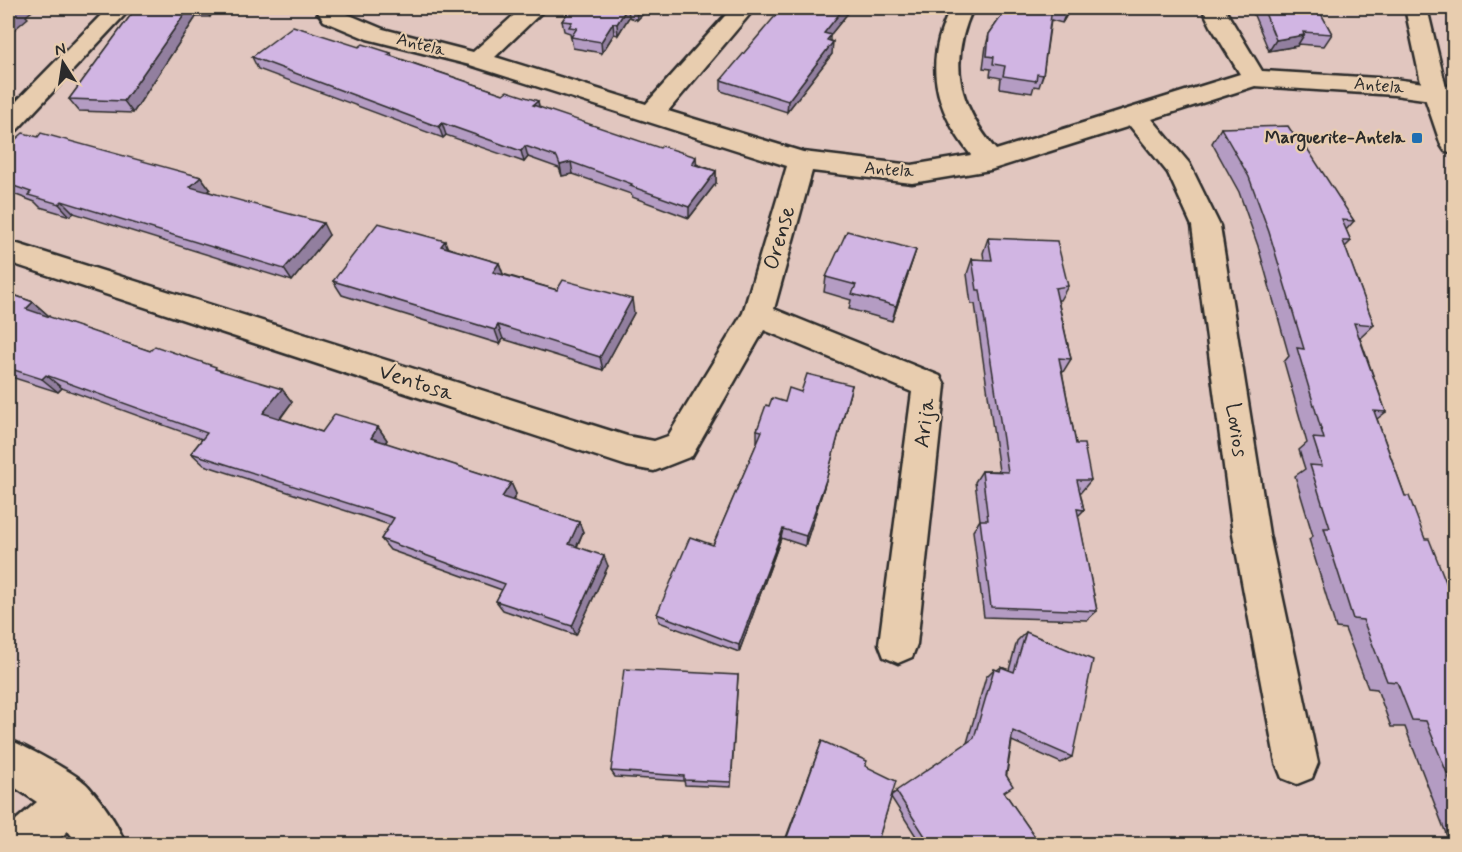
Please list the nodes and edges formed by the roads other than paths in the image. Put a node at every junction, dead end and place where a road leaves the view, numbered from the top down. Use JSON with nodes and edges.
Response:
{"nodes":[{"id":1,"x":120,"y":8,"type":"edge"},
{"id":2,"x":535,"y":8,"type":"edge"},
{"id":3,"x":744,"y":8,"type":"edge"},
{"id":4,"x":962,"y":8,"type":"edge"},
{"id":5,"x":1213,"y":8,"type":"edge"},
{"id":6,"x":1416,"y":8,"type":"edge"},
{"id":7,"x":329,"y":12,"type":"edge"},
{"id":8,"x":478,"y":60,"type":"junction"},
{"id":9,"x":1254,"y":78,"type":"junction"},
{"id":10,"x":1445,"y":93,"type":"edge"},
{"id":11,"x":651,"y":114,"type":"junction"},
{"id":12,"x":1136,"y":116,"type":"junction"},
{"id":13,"x":8,"y":123,"type":"edge"},
{"id":14,"x":1455,"y":145,"type":"edge"},
{"id":15,"x":802,"y":161,"type":"junction"},
{"id":16,"x":990,"y":161,"type":"junction"},
{"id":17,"x":8,"y":251,"type":"edge"},
{"id":18,"x":758,"y":315,"type":"junction"},
{"id":19,"x":898,"y":644,"type":"dead end"},
{"id":20,"x":8,"y":760,"type":"edge"},
{"id":21,"x":1297,"y":763,"type":"dead end"},
{"id":22,"x":72,"y":799,"type":"junction"},
{"id":23,"x":21,"y":844,"type":"edge"},
{"id":24,"x":103,"y":844,"type":"edge"}],
"edges":[{"from":1,"to":13,"type":"street"},
{"from":2,"to":8,"type":"street"},
{"from":3,"to":11,"type":"street"},
{"from":4,"to":16,"type":"street"},
{"from":5,"to":9,"type":"street"},
{"from":6,"to":10,"type":"street"},
{"from":7,"to":8,"type":"street","name":"Antela"},
{"from":8,"to":11,"type":"street","name":"Antela"},
{"from":9,"to":10,"type":"street","name":"Antela"},
{"from":9,"to":12,"type":"street","name":"Antela"},
{"from":10,"to":14,"type":"street"},
{"from":11,"to":15,"type":"street","name":"Antela"},
{"from":12,"to":16,"type":"street","name":"Antela"},
{"from":12,"to":21,"type":"street","name":"Lovios"},
{"from":15,"to":16,"type":"street","name":"Antela"},
{"from":15,"to":18,"type":"street","name":"Orense"},
{"from":17,"to":18,"type":"street","name":"Ventosa"},
{"from":18,"to":19,"type":"street","name":"Arija"},
{"from":20,"to":22,"type":"street"},
{"from":22,"to":23,"type":"street"},
{"from":22,"to":24,"type":"street"}]}
